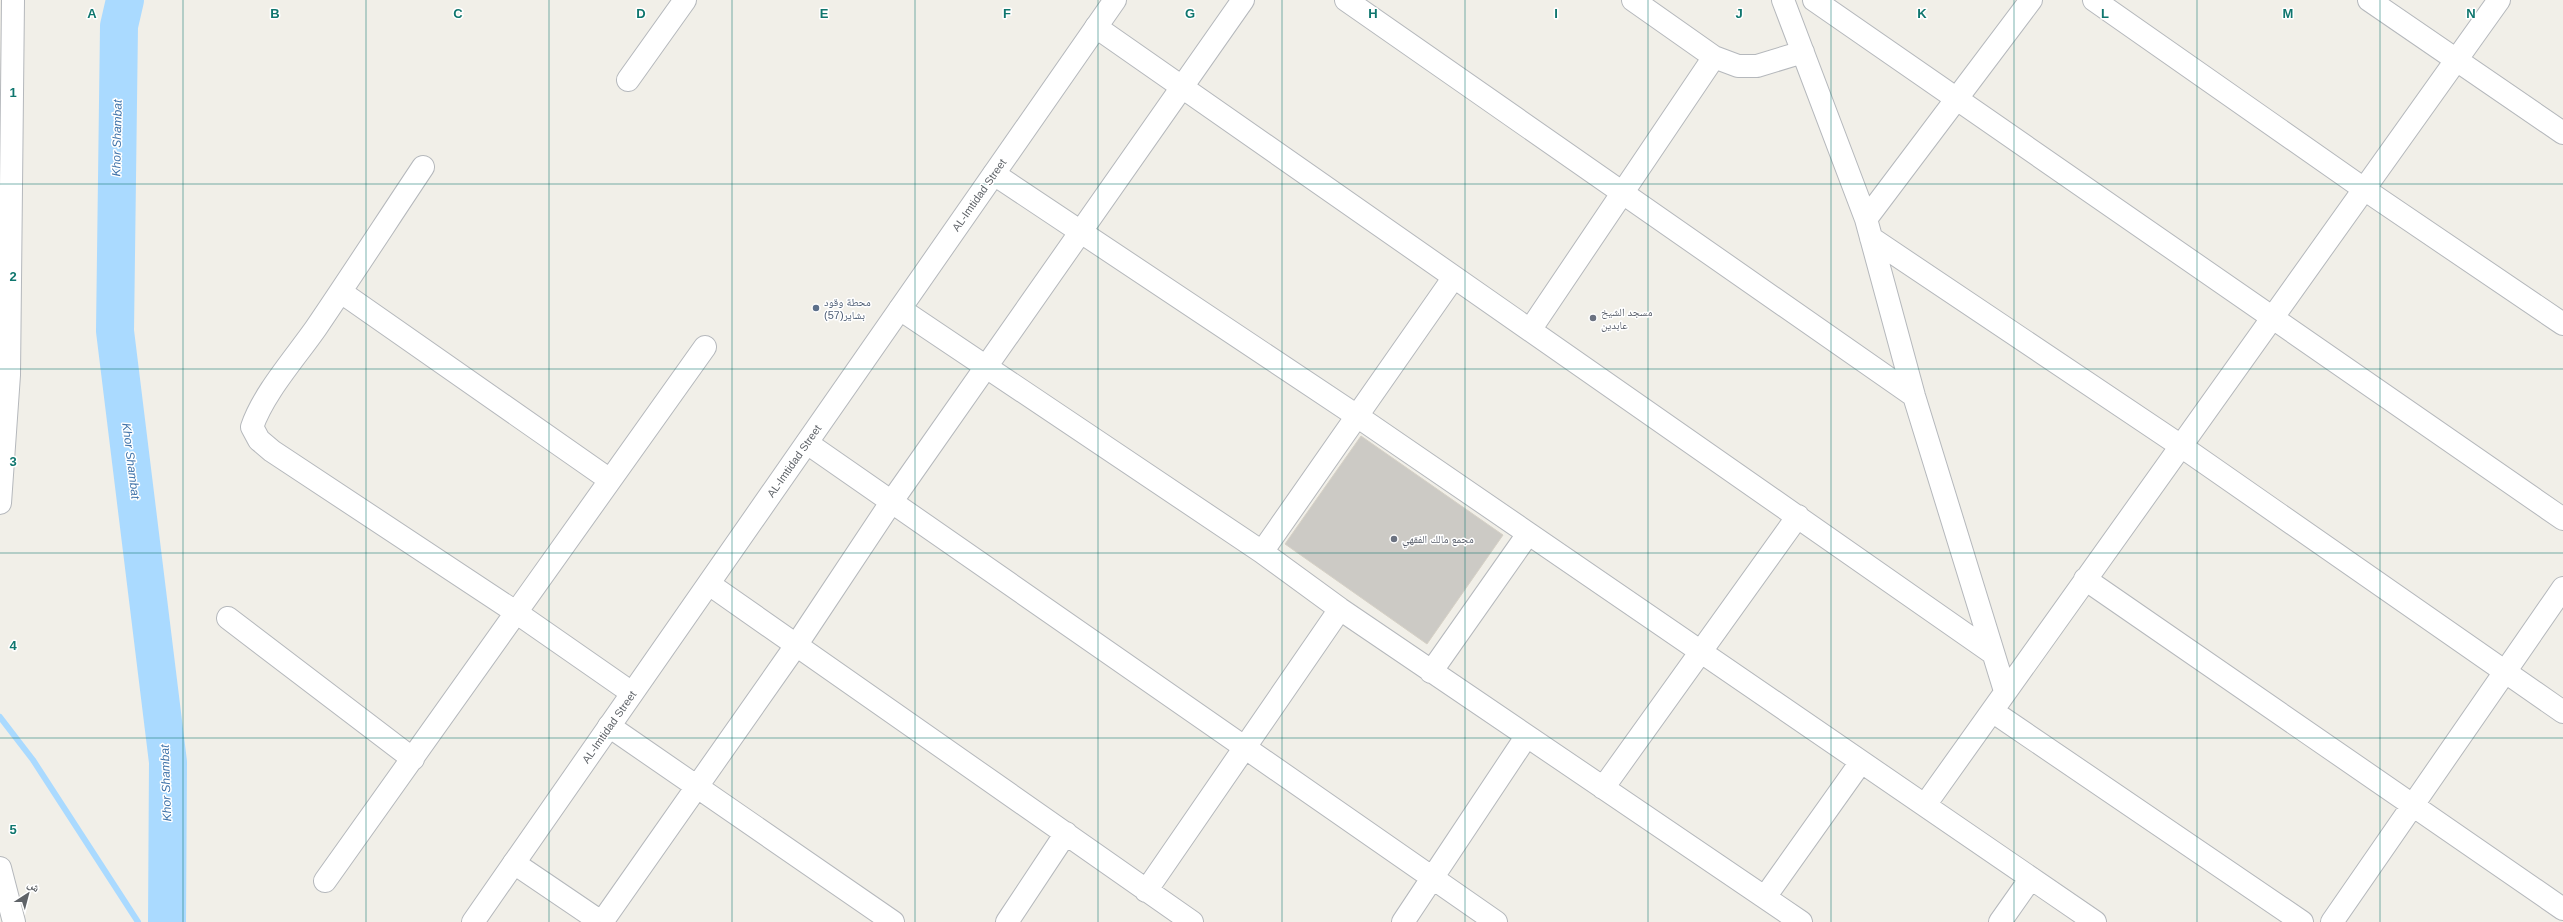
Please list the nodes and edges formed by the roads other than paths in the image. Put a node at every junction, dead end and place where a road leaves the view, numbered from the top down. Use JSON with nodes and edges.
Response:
{"nodes":[{"id":1,"x":13,"y":0,"type":"edge"},
{"id":2,"x":685,"y":0,"type":"edge"},
{"id":3,"x":1115,"y":0,"type":"edge"},
{"id":4,"x":1243,"y":0,"type":"edge"},
{"id":5,"x":1346,"y":0,"type":"edge"},
{"id":6,"x":1633,"y":0,"type":"edge"},
{"id":7,"x":1784,"y":0,"type":"edge"},
{"id":8,"x":1814,"y":0,"type":"edge"},
{"id":9,"x":2031,"y":0,"type":"edge"},
{"id":10,"x":2094,"y":0,"type":"edge"},
{"id":11,"x":2368,"y":0,"type":"edge"},
{"id":12,"x":2499,"y":0,"type":"edge"},
{"id":13,"x":1096,"y":27,"type":"junction"},
{"id":14,"x":1803,"y":52,"type":"junction"},
{"id":15,"x":1714,"y":57,"type":"junction"},
{"id":16,"x":2455,"y":60,"type":"junction"},
{"id":17,"x":628,"y":80,"type":"dead end"},
{"id":18,"x":1183,"y":89,"type":"junction"},
{"id":19,"x":1958,"y":98,"type":"junction"},
{"id":20,"x":2563,"y":133,"type":"edge"},
{"id":21,"x":423,"y":167,"type":"dead end"},
{"id":22,"x":994,"y":174,"type":"junction"},
{"id":23,"x":2364,"y":189,"type":"junction"},
{"id":24,"x":1623,"y":194,"type":"junction"},
{"id":25,"x":5,"y":196,"type":"edge"},
{"id":26,"x":1868,"y":228,"type":"junction"},
{"id":27,"x":1082,"y":232,"type":"junction"},
{"id":28,"x":1454,"y":277,"type":"junction"},
{"id":29,"x":341,"y":292,"type":"junction"},
{"id":30,"x":900,"y":309,"type":"junction"},
{"id":31,"x":2272,"y":318,"type":"junction"},
{"id":32,"x":2563,"y":324,"type":"edge"},
{"id":33,"x":1530,"y":330,"type":"junction"},
{"id":34,"x":705,"y":347,"type":"dead end"},
{"id":35,"x":986,"y":368,"type":"junction"},
{"id":36,"x":1914,"y":396,"type":"junction"},
{"id":37,"x":4,"y":399,"type":"edge"},
{"id":38,"x":1357,"y":416,"type":"junction"},
{"id":39,"x":807,"y":442,"type":"junction"},
{"id":40,"x":2181,"y":446,"type":"junction"},
{"id":41,"x":610,"y":480,"type":"junction"},
{"id":42,"x":892,"y":502,"type":"junction"},
{"id":43,"x":0,"y":503,"type":"edge"},
{"id":44,"x":1798,"y":516,"type":"junction"},
{"id":45,"x":2563,"y":519,"type":"edge"},
{"id":46,"x":1528,"y":534,"type":"junction"},
{"id":47,"x":1262,"y":552,"type":"junction"},
{"id":48,"x":2085,"y":579,"type":"junction"},
{"id":49,"x":709,"y":584,"type":"junction"},
{"id":50,"x":2563,"y":588,"type":"edge"},
{"id":51,"x":1340,"y":609,"type":"junction"},
{"id":52,"x":517,"y":613,"type":"junction"},
{"id":53,"x":228,"y":618,"type":"dead end"},
{"id":54,"x":797,"y":644,"type":"junction"},
{"id":55,"x":1699,"y":652,"type":"junction"},
{"id":56,"x":1991,"y":652,"type":"junction"},
{"id":57,"x":1431,"y":672,"type":"junction"},
{"id":58,"x":2505,"y":672,"type":"junction"},
{"id":59,"x":2005,"y":691,"type":"junction"},
{"id":60,"x":632,"y":694,"type":"junction"},
{"id":61,"x":1992,"y":710,"type":"junction"},
{"id":62,"x":2563,"y":712,"type":"edge"},
{"id":63,"x":609,"y":726,"type":"junction"},
{"id":64,"x":1526,"y":737,"type":"junction"},
{"id":65,"x":1246,"y":748,"type":"junction"},
{"id":66,"x":413,"y":759,"type":"junction"},
{"id":67,"x":1861,"y":762,"type":"junction"},
{"id":68,"x":698,"y":787,"type":"junction"},
{"id":69,"x":1603,"y":788,"type":"junction"},
{"id":70,"x":1925,"y":805,"type":"junction"},
{"id":71,"x":2412,"y":806,"type":"junction"},
{"id":72,"x":1066,"y":833,"type":"junction"},
{"id":73,"x":514,"y":863,"type":"junction"},
{"id":74,"x":0,"y":868,"type":"edge"},
{"id":75,"x":1432,"y":878,"type":"junction"},
{"id":76,"x":2031,"y":878,"type":"junction"},
{"id":77,"x":325,"y":881,"type":"dead end"},
{"id":78,"x":1146,"y":891,"type":"junction"},
{"id":79,"x":1765,"y":897,"type":"junction"},
{"id":80,"x":2563,"y":909,"type":"edge"},
{"id":81,"x":14,"y":922,"type":"edge"},
{"id":82,"x":473,"y":922,"type":"edge"},
{"id":83,"x":602,"y":922,"type":"edge"},
{"id":84,"x":893,"y":922,"type":"edge"},
{"id":85,"x":1007,"y":922,"type":"edge"},
{"id":86,"x":1192,"y":922,"type":"edge"},
{"id":87,"x":1402,"y":922,"type":"edge"},
{"id":88,"x":1496,"y":922,"type":"edge"},
{"id":89,"x":1800,"y":922,"type":"edge"},
{"id":90,"x":2000,"y":922,"type":"edge"},
{"id":91,"x":2095,"y":922,"type":"edge"},
{"id":92,"x":2302,"y":922,"type":"edge"},
{"id":93,"x":2332,"y":922,"type":"edge"}],
"edges":[{"from":1,"to":25,"type":"street"},
{"from":2,"to":17,"type":"street"},
{"from":3,"to":13,"type":"street","name":"AL-Imtidad Street"},
{"from":4,"to":18,"type":"street"},
{"from":5,"to":24,"type":"street"},
{"from":6,"to":15,"type":"street"},
{"from":7,"to":14,"type":"street"},
{"from":8,"to":19,"type":"street"},
{"from":9,"to":19,"type":"street"},
{"from":10,"to":23,"type":"street"},
{"from":11,"to":16,"type":"street"},
{"from":12,"to":16,"type":"street"},
{"from":13,"to":18,"type":"street"},
{"from":13,"to":22,"type":"street","name":"AL-Imtidad Street"},
{"from":14,"to":15,"type":"street"},
{"from":14,"to":26,"type":"street"},
{"from":15,"to":24,"type":"street"},
{"from":16,"to":20,"type":"street"},
{"from":16,"to":23,"type":"street"},
{"from":18,"to":27,"type":"street"},
{"from":18,"to":28,"type":"street"},
{"from":19,"to":26,"type":"street"},
{"from":19,"to":31,"type":"street"},
{"from":21,"to":29,"type":"street"},
{"from":22,"to":27,"type":"street"},
{"from":22,"to":30,"type":"street","name":"AL-Imtidad Street"},
{"from":23,"to":31,"type":"street"},
{"from":23,"to":32,"type":"street"},
{"from":24,"to":33,"type":"street"},
{"from":24,"to":36,"type":"street"},
{"from":25,"to":37,"type":"street"},
{"from":26,"to":36,"type":"street"},
{"from":26,"to":40,"type":"street"},
{"from":27,"to":35,"type":"street"},
{"from":27,"to":38,"type":"street"},
{"from":28,"to":33,"type":"street"},
{"from":28,"to":38,"type":"street"},
{"from":29,"to":41,"type":"street"},
{"from":29,"to":52,"type":"street"},
{"from":30,"to":35,"type":"street"},
{"from":30,"to":39,"type":"street","name":"AL-Imtidad Street"},
{"from":31,"to":40,"type":"street"},
{"from":31,"to":45,"type":"street"},
{"from":33,"to":44,"type":"street"},
{"from":34,"to":41,"type":"street"},
{"from":35,"to":42,"type":"street"},
{"from":35,"to":47,"type":"street"},
{"from":36,"to":56,"type":"street"},
{"from":37,"to":43,"type":"street"},
{"from":38,"to":46,"type":"street"},
{"from":38,"to":47,"type":"street"},
{"from":39,"to":42,"type":"street"},
{"from":39,"to":49,"type":"street","name":"AL-Imtidad Street"},
{"from":40,"to":48,"type":"street"},
{"from":40,"to":58,"type":"street"},
{"from":41,"to":52,"type":"street"},
{"from":42,"to":54,"type":"street"},
{"from":42,"to":65,"type":"street"},
{"from":44,"to":55,"type":"street"},
{"from":44,"to":56,"type":"street"},
{"from":46,"to":55,"type":"street"},
{"from":46,"to":57,"type":"street"},
{"from":47,"to":51,"type":"street"},
{"from":48,"to":59,"type":"street"},
{"from":48,"to":71,"type":"street"},
{"from":49,"to":54,"type":"street"},
{"from":49,"to":60,"type":"street","name":"AL-Imtidad Street"},
{"from":50,"to":58,"type":"street"},
{"from":51,"to":57,"type":"street"},
{"from":51,"to":65,"type":"street"},
{"from":52,"to":60,"type":"street"},
{"from":52,"to":66,"type":"street"},
{"from":53,"to":66,"type":"street"},
{"from":54,"to":68,"type":"street"},
{"from":54,"to":72,"type":"street"},
{"from":55,"to":67,"type":"street"},
{"from":55,"to":69,"type":"street"},
{"from":56,"to":59,"type":"street"},
{"from":57,"to":64,"type":"street"},
{"from":58,"to":62,"type":"street"},
{"from":58,"to":71,"type":"street"},
{"from":59,"to":61,"type":"street"},
{"from":60,"to":63,"type":"street","name":"AL-Imtidad Street"},
{"from":61,"to":70,"type":"street"},
{"from":61,"to":92,"type":"street"},
{"from":63,"to":68,"type":"street"},
{"from":63,"to":73,"type":"street","name":"AL-Imtidad Street"},
{"from":64,"to":69,"type":"street"},
{"from":64,"to":75,"type":"street"},
{"from":65,"to":75,"type":"street"},
{"from":65,"to":78,"type":"street"},
{"from":66,"to":77,"type":"street"},
{"from":67,"to":70,"type":"street"},
{"from":67,"to":79,"type":"street"},
{"from":68,"to":83,"type":"street"},
{"from":68,"to":84,"type":"street"},
{"from":69,"to":79,"type":"street"},
{"from":70,"to":76,"type":"street"},
{"from":71,"to":80,"type":"street"},
{"from":71,"to":93,"type":"street"},
{"from":72,"to":78,"type":"street"},
{"from":72,"to":85,"type":"street"},
{"from":73,"to":82,"type":"street","name":"AL-Imtidad Street"},
{"from":73,"to":83,"type":"street"},
{"from":74,"to":81,"type":"street"},
{"from":75,"to":87,"type":"street"},
{"from":75,"to":88,"type":"street"},
{"from":76,"to":90,"type":"street"},
{"from":76,"to":91,"type":"street"},
{"from":78,"to":86,"type":"street"},
{"from":79,"to":89,"type":"street"}]}
